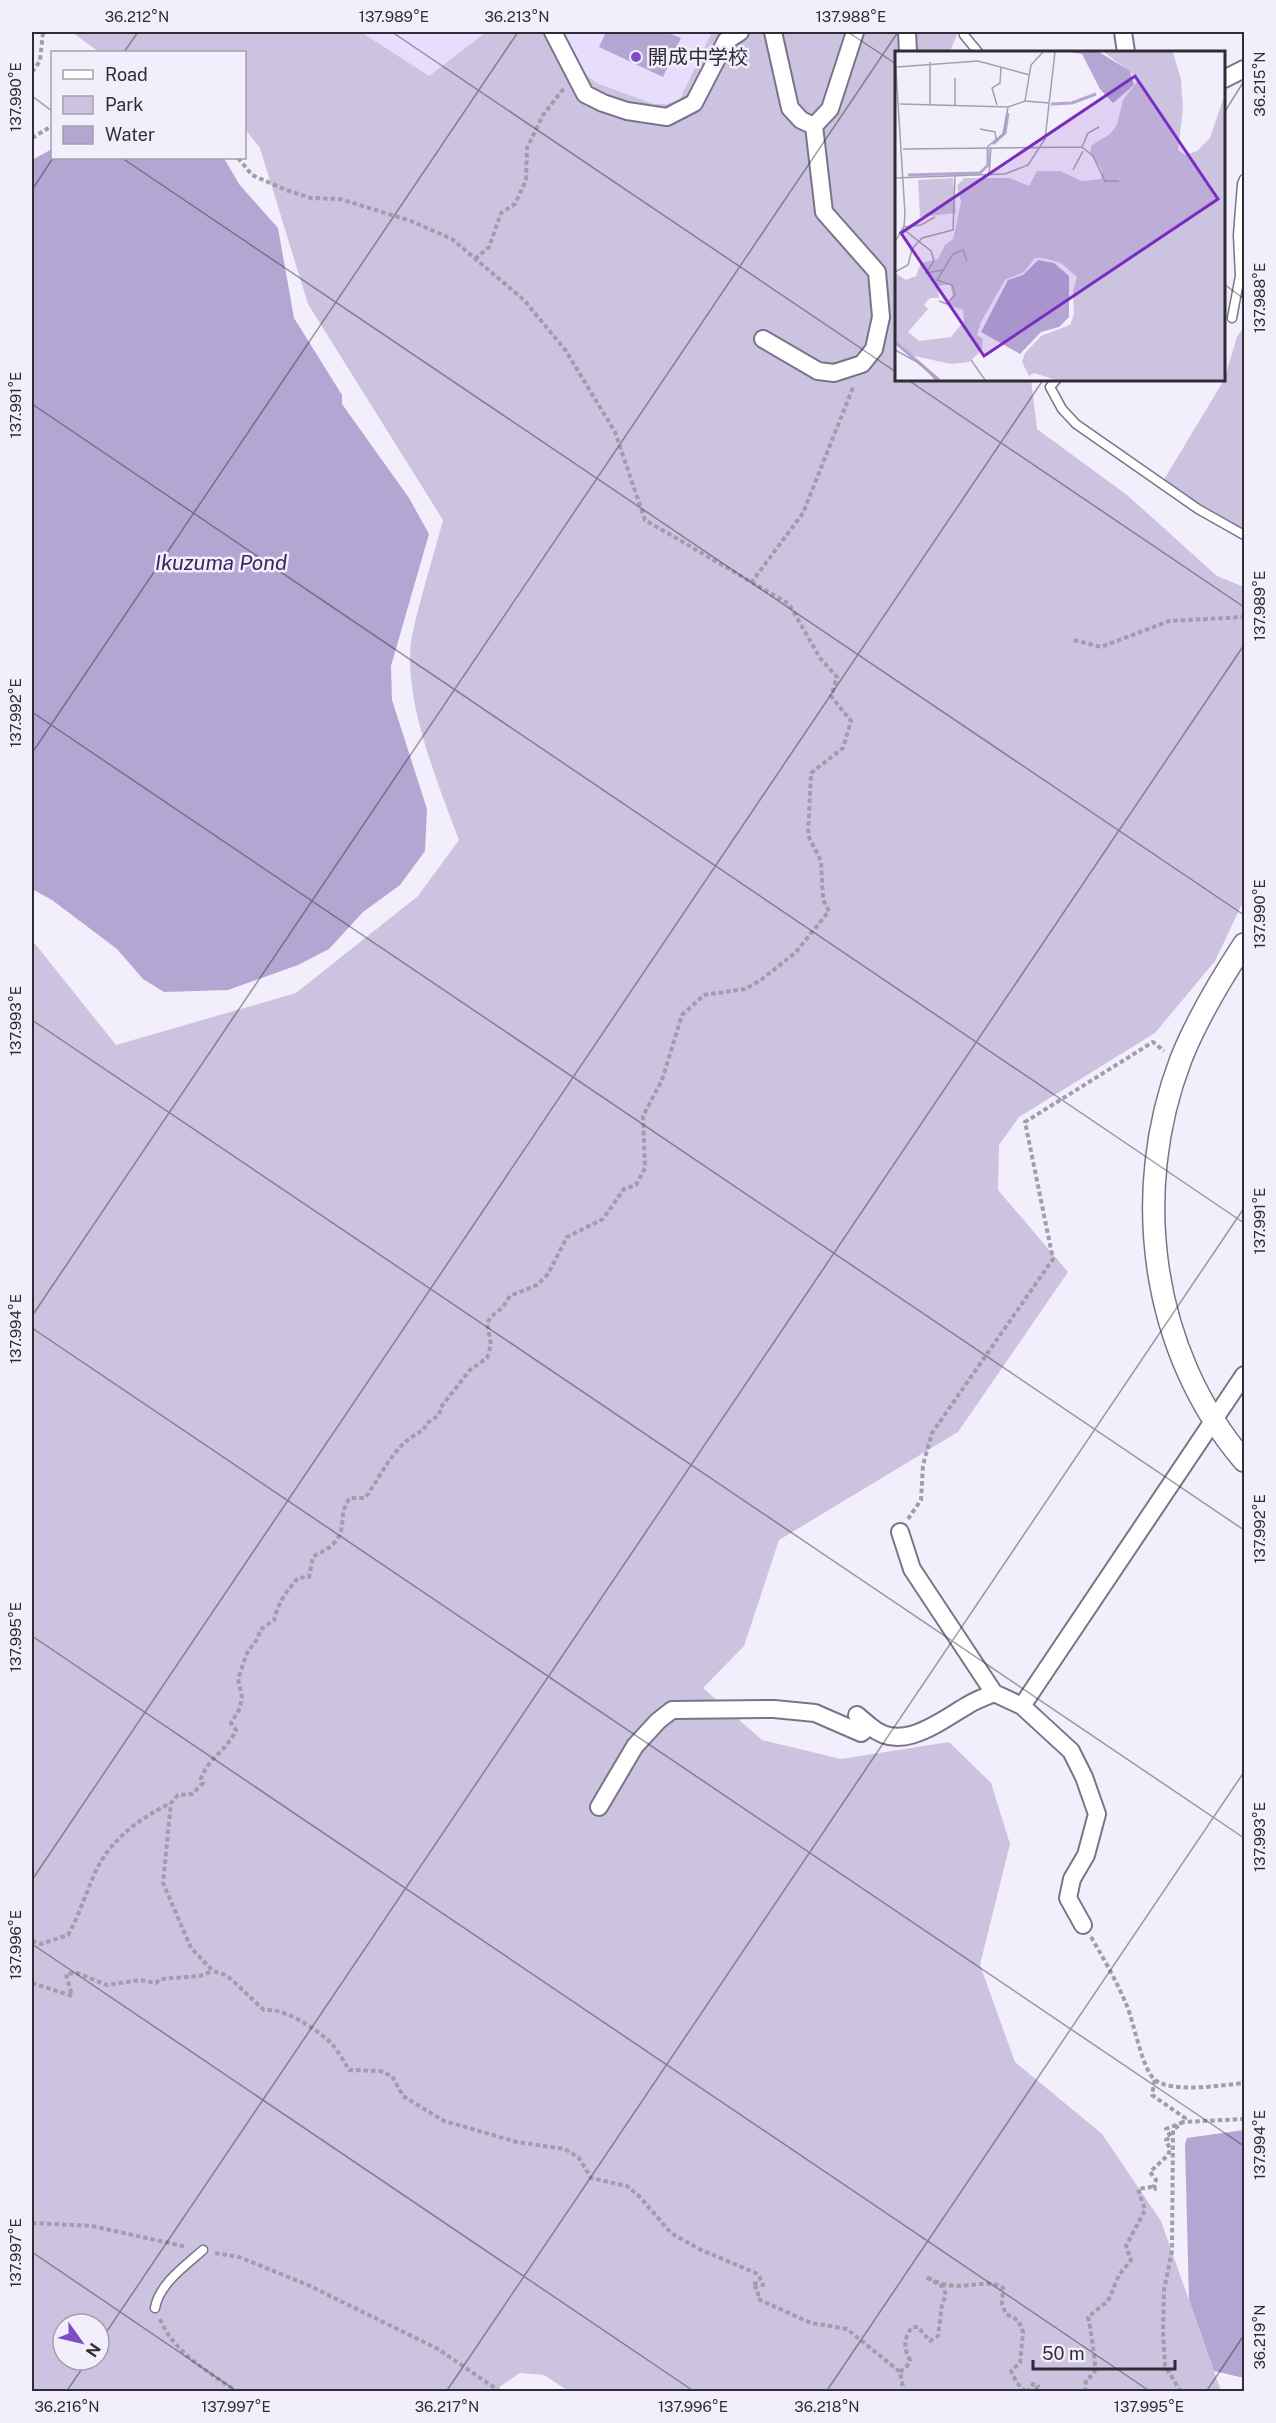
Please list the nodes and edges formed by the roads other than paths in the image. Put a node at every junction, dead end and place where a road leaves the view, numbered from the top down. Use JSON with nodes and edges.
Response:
{"nodes":[{"id":1,"x":553,"y":32,"type":"edge"},
{"id":2,"x":740,"y":32,"type":"edge"},
{"id":3,"x":774,"y":32,"type":"edge"},
{"id":4,"x":855,"y":32,"type":"edge"},
{"id":5,"x":907,"y":32,"type":"edge"},
{"id":6,"x":1123,"y":32,"type":"edge"},
{"id":7,"x":964,"y":35,"type":"dead end"},
{"id":8,"x":908,"y":51,"type":"edge"},
{"id":9,"x":977,"y":51,"type":"edge"},
{"id":10,"x":1126,"y":51,"type":"edge"},
{"id":11,"x":1245,"y":69,"type":"edge"},
{"id":12,"x":1225,"y":79,"type":"edge"},
{"id":13,"x":814,"y":126,"type":"junction"},
{"id":14,"x":1245,"y":179,"type":"edge"},
{"id":15,"x":1232,"y":318,"type":"dead end"},
{"id":16,"x":763,"y":339,"type":"dead end"},
{"id":17,"x":1055,"y":381,"type":"edge"},
{"id":18,"x":1245,"y":535,"type":"edge"},
{"id":19,"x":1245,"y":944,"type":"edge"},
{"id":20,"x":1245,"y":1375,"type":"edge"},
{"id":21,"x":1215,"y":1420,"type":"junction"},
{"id":22,"x":1245,"y":1461,"type":"edge"},
{"id":23,"x":900,"y":1532,"type":"road end"},
{"id":24,"x":994,"y":1693,"type":"junction"},
{"id":25,"x":1022,"y":1706,"type":"junction"},
{"id":26,"x":599,"y":1807,"type":"dead end"},
{"id":27,"x":1083,"y":1925,"type":"road end"},
{"id":28,"x":203,"y":2250,"type":"road end"},
{"id":29,"x":155,"y":2308,"type":"road end"}],
"edges":[{"from":1,"to":2,"type":"street"},
{"from":3,"to":13,"type":"street"},
{"from":4,"to":13,"type":"street"},
{"from":5,"to":8,"type":"street"},
{"from":6,"to":10,"type":"street"},
{"from":7,"to":9,"type":"lane"},
{"from":11,"to":12,"type":"street"},
{"from":13,"to":16,"type":"street"},
{"from":14,"to":15,"type":"lane"},
{"from":17,"to":18,"type":"lane"},
{"from":19,"to":21,"type":"street"},
{"from":20,"to":21,"type":"street"},
{"from":21,"to":22,"type":"street"},
{"from":21,"to":25,"type":"street"},
{"from":23,"to":24,"type":"street"},
{"from":24,"to":25,"type":"street"},
{"from":24,"to":26,"type":"street"},
{"from":25,"to":27,"type":"street"},
{"from":28,"to":29,"type":"lane"}]}
